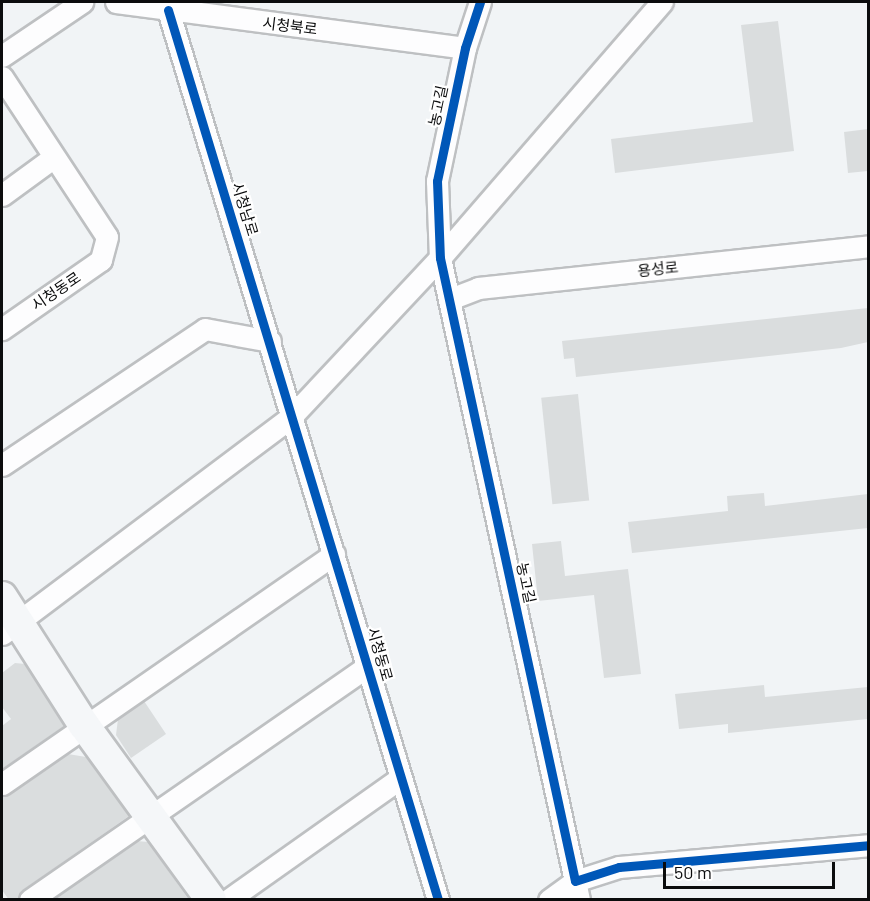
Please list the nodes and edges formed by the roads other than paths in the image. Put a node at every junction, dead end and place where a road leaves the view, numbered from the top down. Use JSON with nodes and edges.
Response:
{"nodes":[{"id":1,"x":82,"y":2,"type":"edge"},
{"id":2,"x":116,"y":2,"type":"edge"},
{"id":3,"x":480,"y":2,"type":"edge"},
{"id":4,"x":662,"y":2,"type":"edge"},
{"id":5,"x":168,"y":10,"type":"junction"},
{"id":6,"x":465,"y":48,"type":"junction"},
{"id":7,"x":2,"y":56,"type":"edge"},
{"id":8,"x":2,"y":76,"type":"edge"},
{"id":9,"x":54,"y":157,"type":"junction"},
{"id":10,"x":2,"y":195,"type":"edge"},
{"id":11,"x":868,"y":246,"type":"edge"},
{"id":12,"x":440,"y":258,"type":"junction"},
{"id":13,"x":450,"y":299,"type":"junction"},
{"id":14,"x":2,"y":329,"type":"edge"},
{"id":15,"x":270,"y":340,"type":"junction"},
{"id":16,"x":291,"y":417,"type":"junction"},
{"id":17,"x":2,"y":465,"type":"edge"},
{"id":18,"x":334,"y":554,"type":"junction"},
{"id":19,"x":2,"y":597,"type":"edge"},
{"id":20,"x":10,"y":628,"type":"edge"},
{"id":21,"x":369,"y":665,"type":"junction"},
{"id":22,"x":84,"y":726,"type":"junction"},
{"id":23,"x":400,"y":778,"type":"junction"},
{"id":24,"x":2,"y":784,"type":"edge"},
{"id":25,"x":150,"y":815,"type":"junction"},
{"id":26,"x":868,"y":845,"type":"edge"},
{"id":27,"x":577,"y":890,"type":"edge"},
{"id":28,"x":30,"y":900,"type":"edge"},
{"id":29,"x":211,"y":900,"type":"edge"},
{"id":30,"x":228,"y":900,"type":"edge"},
{"id":31,"x":438,"y":900,"type":"edge"},
{"id":32,"x":549,"y":900,"type":"edge"}],
"edges":[{"from":1,"to":7,"type":"street"},
{"from":2,"to":5,"type":"street","name":"시청북로"},
{"from":3,"to":6,"type":"street","name":"농고길"},
{"from":4,"to":12,"type":"street"},
{"from":5,"to":6,"type":"street","name":"시청북로"},
{"from":5,"to":15,"type":"street","name":"시청남로"},
{"from":6,"to":12,"type":"street","name":"농고길"},
{"from":8,"to":9,"type":"street","name":"시청동로"},
{"from":9,"to":10,"type":"street"},
{"from":9,"to":14,"type":"street","name":"시청동로"},
{"from":11,"to":13,"type":"street","name":"용성로"},
{"from":12,"to":13,"type":"street","name":"농고길"},
{"from":12,"to":16,"type":"street"},
{"from":13,"to":27,"type":"street","name":"농고길"},
{"from":15,"to":16,"type":"street","name":"시청남로"},
{"from":15,"to":17,"type":"street"},
{"from":16,"to":18,"type":"street","name":"시청동로"},
{"from":16,"to":20,"type":"street"},
{"from":18,"to":21,"type":"street","name":"시청동로"},
{"from":18,"to":22,"type":"street"},
{"from":19,"to":20,"type":"street"},
{"from":20,"to":22,"type":"street"},
{"from":21,"to":23,"type":"street","name":"시청동로"},
{"from":21,"to":25,"type":"street","name":"시청동로"},
{"from":22,"to":24,"type":"street"},
{"from":22,"to":25,"type":"street"},
{"from":23,"to":30,"type":"street"},
{"from":23,"to":31,"type":"street","name":"시청동로"},
{"from":25,"to":28,"type":"street","name":"시청동로"},
{"from":25,"to":29,"type":"street"},
{"from":26,"to":27,"type":"street"},
{"from":27,"to":32,"type":"street"}]}
